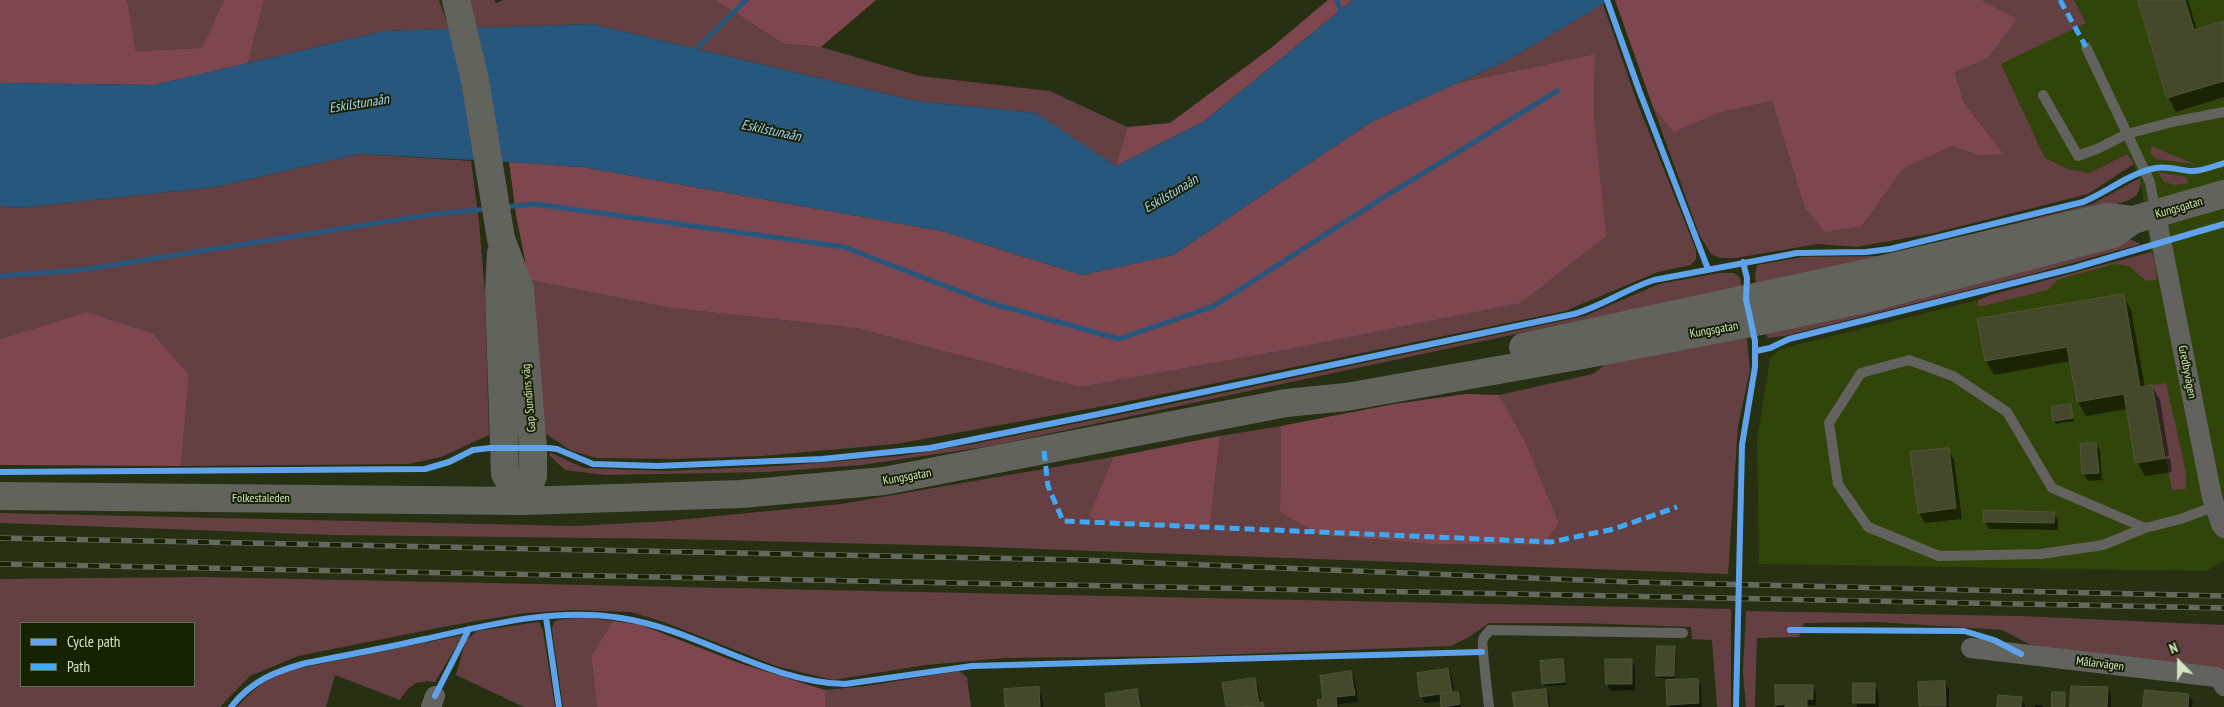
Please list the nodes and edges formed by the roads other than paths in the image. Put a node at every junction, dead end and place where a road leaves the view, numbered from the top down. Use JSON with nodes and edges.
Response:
{"nodes":[{"id":1,"x":456,"y":0,"type":"edge"},
{"id":2,"x":2086,"y":47,"type":"dead end"},
{"id":3,"x":2043,"y":95,"type":"dead end"},
{"id":4,"x":2224,"y":112,"type":"edge"},
{"id":5,"x":2127,"y":134,"type":"junction"},
{"id":6,"x":2224,"y":194,"type":"edge"},
{"id":7,"x":2145,"y":218,"type":"junction"},
{"id":8,"x":0,"y":496,"type":"edge"},
{"id":9,"x":523,"y":501,"type":"junction"},
{"id":10,"x":2215,"y":506,"type":"junction"},
{"id":11,"x":2145,"y":528,"type":"junction"},
{"id":12,"x":2224,"y":528,"type":"edge"},
{"id":13,"x":1683,"y":633,"type":"dead end"},
{"id":14,"x":1971,"y":648,"type":"dead end"},
{"id":15,"x":2224,"y":686,"type":"edge"},
{"id":16,"x":1489,"y":707,"type":"edge"}],
"edges":[{"from":1,"to":9,"type":"main road","name":"Gap Sundins väg"},
{"from":2,"to":5,"type":"lane"},
{"from":3,"to":5,"type":"lane"},
{"from":4,"to":5,"type":"lane"},
{"from":5,"to":7,"type":"lane"},
{"from":6,"to":7,"type":"main road","name":"Kungsgatan"},
{"from":7,"to":9,"type":"main road","name":"Kungsgatan"},
{"from":7,"to":10,"type":"street","name":"Gredbyvägen"},
{"from":8,"to":9,"type":"main road","name":"Folkestaleden"},
{"from":10,"to":11,"type":"lane"},
{"from":10,"to":12,"type":"street","name":"Gredbyvägen"},
{"from":11,"to":11,"type":"lane"},
{"from":13,"to":16,"type":"lane"},
{"from":14,"to":15,"type":"street","name":"Målarvägen"}]}
